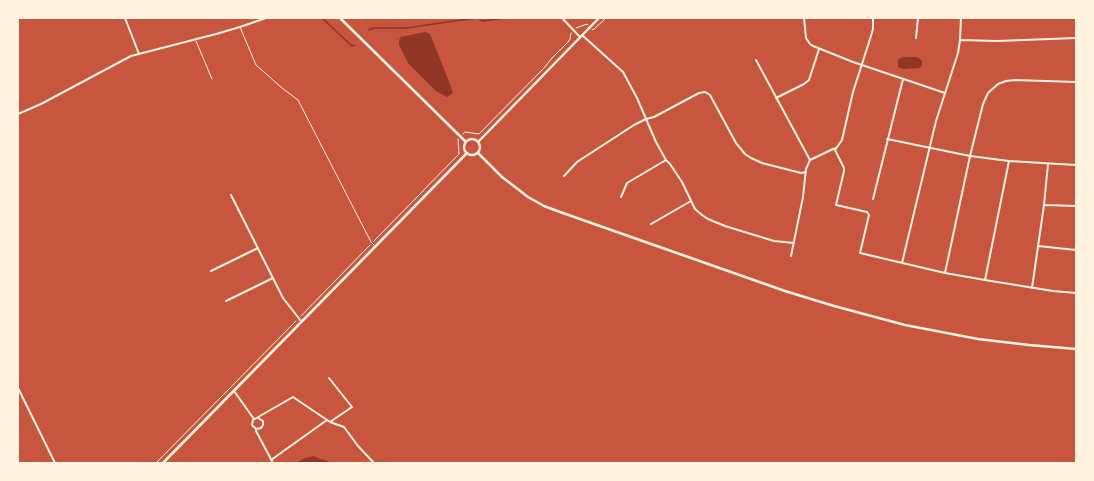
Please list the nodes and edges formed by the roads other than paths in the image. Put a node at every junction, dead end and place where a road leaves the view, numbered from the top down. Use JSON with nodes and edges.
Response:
{"nodes":[{"id":1,"x":125,"y":18,"type":"edge"},
{"id":2,"x":266,"y":18,"type":"edge"},
{"id":3,"x":340,"y":18,"type":"edge"},
{"id":4,"x":562,"y":18,"type":"edge"},
{"id":5,"x":599,"y":18,"type":"edge"},
{"id":6,"x":804,"y":18,"type":"edge"},
{"id":7,"x":873,"y":18,"type":"edge"},
{"id":8,"x":918,"y":18,"type":"edge"},
{"id":9,"x":961,"y":18,"type":"edge"},
{"id":10,"x":240,"y":27,"type":"junction"},
{"id":11,"x":581,"y":36,"type":"junction"},
{"id":12,"x":916,"y":38,"type":"dead end"},
{"id":13,"x":1076,"y":38,"type":"edge"},
{"id":14,"x":196,"y":39,"type":"junction"},
{"id":15,"x":960,"y":40,"type":"junction"},
{"id":16,"x":819,"y":49,"type":"junction"},
{"id":17,"x":139,"y":54,"type":"junction"},
{"id":18,"x":756,"y":60,"type":"dead end"},
{"id":19,"x":862,"y":65,"type":"junction"},
{"id":20,"x":212,"y":79,"type":"dead end"},
{"id":21,"x":903,"y":79,"type":"junction"},
{"id":22,"x":1076,"y":82,"type":"edge"},
{"id":23,"x":945,"y":93,"type":"junction"},
{"id":24,"x":776,"y":98,"type":"junction"},
{"id":25,"x":18,"y":114,"type":"edge"},
{"id":26,"x":646,"y":119,"type":"junction"},
{"id":27,"x":887,"y":139,"type":"junction"},
{"id":28,"x":466,"y":142,"type":"junction"},
{"id":29,"x":478,"y":142,"type":"junction"},
{"id":30,"x":836,"y":148,"type":"junction"},
{"id":31,"x":930,"y":148,"type":"junction"},
{"id":32,"x":466,"y":153,"type":"junction"},
{"id":33,"x":478,"y":153,"type":"junction"},
{"id":34,"x":970,"y":156,"type":"junction"},
{"id":35,"x":666,"y":160,"type":"junction"},
{"id":36,"x":810,"y":160,"type":"junction"},
{"id":37,"x":1008,"y":161,"type":"junction"},
{"id":38,"x":1048,"y":164,"type":"junction"},
{"id":39,"x":1076,"y":165,"type":"edge"},
{"id":40,"x":806,"y":172,"type":"junction"},
{"id":41,"x":564,"y":176,"type":"dead end"},
{"id":42,"x":231,"y":195,"type":"dead end"},
{"id":43,"x":621,"y":196,"type":"dead end"},
{"id":44,"x":873,"y":199,"type":"dead end"},
{"id":45,"x":691,"y":201,"type":"junction"},
{"id":46,"x":1044,"y":205,"type":"junction"},
{"id":47,"x":1076,"y":206,"type":"edge"},
{"id":48,"x":652,"y":224,"type":"dead end"},
{"id":49,"x":794,"y":243,"type":"junction"},
{"id":50,"x":375,"y":246,"type":"junction"},
{"id":51,"x":1038,"y":246,"type":"junction"},
{"id":52,"x":258,"y":248,"type":"junction"},
{"id":53,"x":1076,"y":250,"type":"edge"},
{"id":54,"x":791,"y":256,"type":"dead end"},
{"id":55,"x":902,"y":263,"type":"junction"},
{"id":56,"x":211,"y":271,"type":"dead end"},
{"id":57,"x":945,"y":273,"type":"junction"},
{"id":58,"x":273,"y":278,"type":"junction"},
{"id":59,"x":985,"y":280,"type":"junction"},
{"id":60,"x":1032,"y":288,"type":"junction"},
{"id":61,"x":1076,"y":293,"type":"edge"},
{"id":62,"x":226,"y":301,"type":"dead end"},
{"id":63,"x":301,"y":322,"type":"junction"},
{"id":64,"x":1076,"y":350,"type":"edge"},
{"id":65,"x":329,"y":378,"type":"dead end"},
{"id":66,"x":18,"y":388,"type":"edge"},
{"id":67,"x":234,"y":391,"type":"junction"},
{"id":68,"x":258,"y":418,"type":"junction"},
{"id":69,"x":254,"y":419,"type":"junction"},
{"id":70,"x":327,"y":420,"type":"junction"},
{"id":71,"x":330,"y":422,"type":"junction"},
{"id":72,"x":256,"y":429,"type":"junction"},
{"id":73,"x":271,"y":460,"type":"junction"},
{"id":74,"x":55,"y":463,"type":"edge"},
{"id":75,"x":163,"y":463,"type":"edge"},
{"id":76,"x":273,"y":463,"type":"edge"},
{"id":77,"x":374,"y":463,"type":"edge"}],
"edges":[{"from":1,"to":17,"type":"street"},
{"from":2,"to":10,"type":"street"},
{"from":3,"to":28,"type":"main road"},
{"from":4,"to":11,"type":"street"},
{"from":5,"to":11,"type":"main road"},
{"from":6,"to":16,"type":"street"},
{"from":7,"to":19,"type":"street"},
{"from":8,"to":12,"type":"street"},
{"from":9,"to":15,"type":"street"},
{"from":10,"to":14,"type":"street"},
{"from":10,"to":50,"type":"lane"},
{"from":11,"to":26,"type":"street"},
{"from":11,"to":29,"type":"main road"},
{"from":13,"to":15,"type":"street"},
{"from":14,"to":17,"type":"street"},
{"from":14,"to":20,"type":"lane"},
{"from":15,"to":23,"type":"street"},
{"from":16,"to":19,"type":"street"},
{"from":16,"to":24,"type":"street"},
{"from":17,"to":25,"type":"street"},
{"from":18,"to":24,"type":"street"},
{"from":19,"to":21,"type":"street"},
{"from":19,"to":30,"type":"street"},
{"from":21,"to":23,"type":"street"},
{"from":21,"to":27,"type":"street"},
{"from":22,"to":34,"type":"street"},
{"from":23,"to":31,"type":"street"},
{"from":24,"to":36,"type":"street"},
{"from":26,"to":35,"type":"street"},
{"from":26,"to":40,"type":"street"},
{"from":26,"to":41,"type":"street"},
{"from":27,"to":31,"type":"street"},
{"from":27,"to":44,"type":"street"},
{"from":28,"to":29,"type":"main road"},
{"from":28,"to":32,"type":"main road"},
{"from":29,"to":33,"type":"main road"},
{"from":30,"to":36,"type":"street"},
{"from":30,"to":55,"type":"street"},
{"from":31,"to":34,"type":"street"},
{"from":31,"to":55,"type":"street"},
{"from":32,"to":33,"type":"main road"},
{"from":32,"to":50,"type":"main road"},
{"from":33,"to":64,"type":"main road"},
{"from":34,"to":37,"type":"street"},
{"from":34,"to":57,"type":"street"},
{"from":35,"to":43,"type":"street"},
{"from":35,"to":45,"type":"street"},
{"from":36,"to":40,"type":"street"},
{"from":37,"to":38,"type":"street"},
{"from":37,"to":59,"type":"street"},
{"from":38,"to":39,"type":"street"},
{"from":38,"to":46,"type":"street"},
{"from":40,"to":49,"type":"street"},
{"from":42,"to":52,"type":"street"},
{"from":45,"to":48,"type":"street"},
{"from":45,"to":49,"type":"street"},
{"from":46,"to":47,"type":"street"},
{"from":46,"to":51,"type":"street"},
{"from":49,"to":54,"type":"street"},
{"from":50,"to":63,"type":"main road"},
{"from":51,"to":53,"type":"street"},
{"from":51,"to":60,"type":"street"},
{"from":52,"to":56,"type":"street"},
{"from":52,"to":58,"type":"street"},
{"from":55,"to":57,"type":"street"},
{"from":57,"to":59,"type":"street"},
{"from":58,"to":62,"type":"street"},
{"from":58,"to":63,"type":"street"},
{"from":59,"to":60,"type":"street"},
{"from":60,"to":61,"type":"street"},
{"from":63,"to":67,"type":"main road"},
{"from":65,"to":71,"type":"street"},
{"from":66,"to":74,"type":"street"},
{"from":67,"to":69,"type":"street"},
{"from":67,"to":75,"type":"main road"},
{"from":68,"to":69,"type":"street"},
{"from":68,"to":70,"type":"street"},
{"from":68,"to":72,"type":"street"},
{"from":69,"to":72,"type":"street"},
{"from":70,"to":71,"type":"street"},
{"from":70,"to":73,"type":"street"},
{"from":71,"to":77,"type":"street"},
{"from":72,"to":73,"type":"street"},
{"from":73,"to":76,"type":"street"}]}
